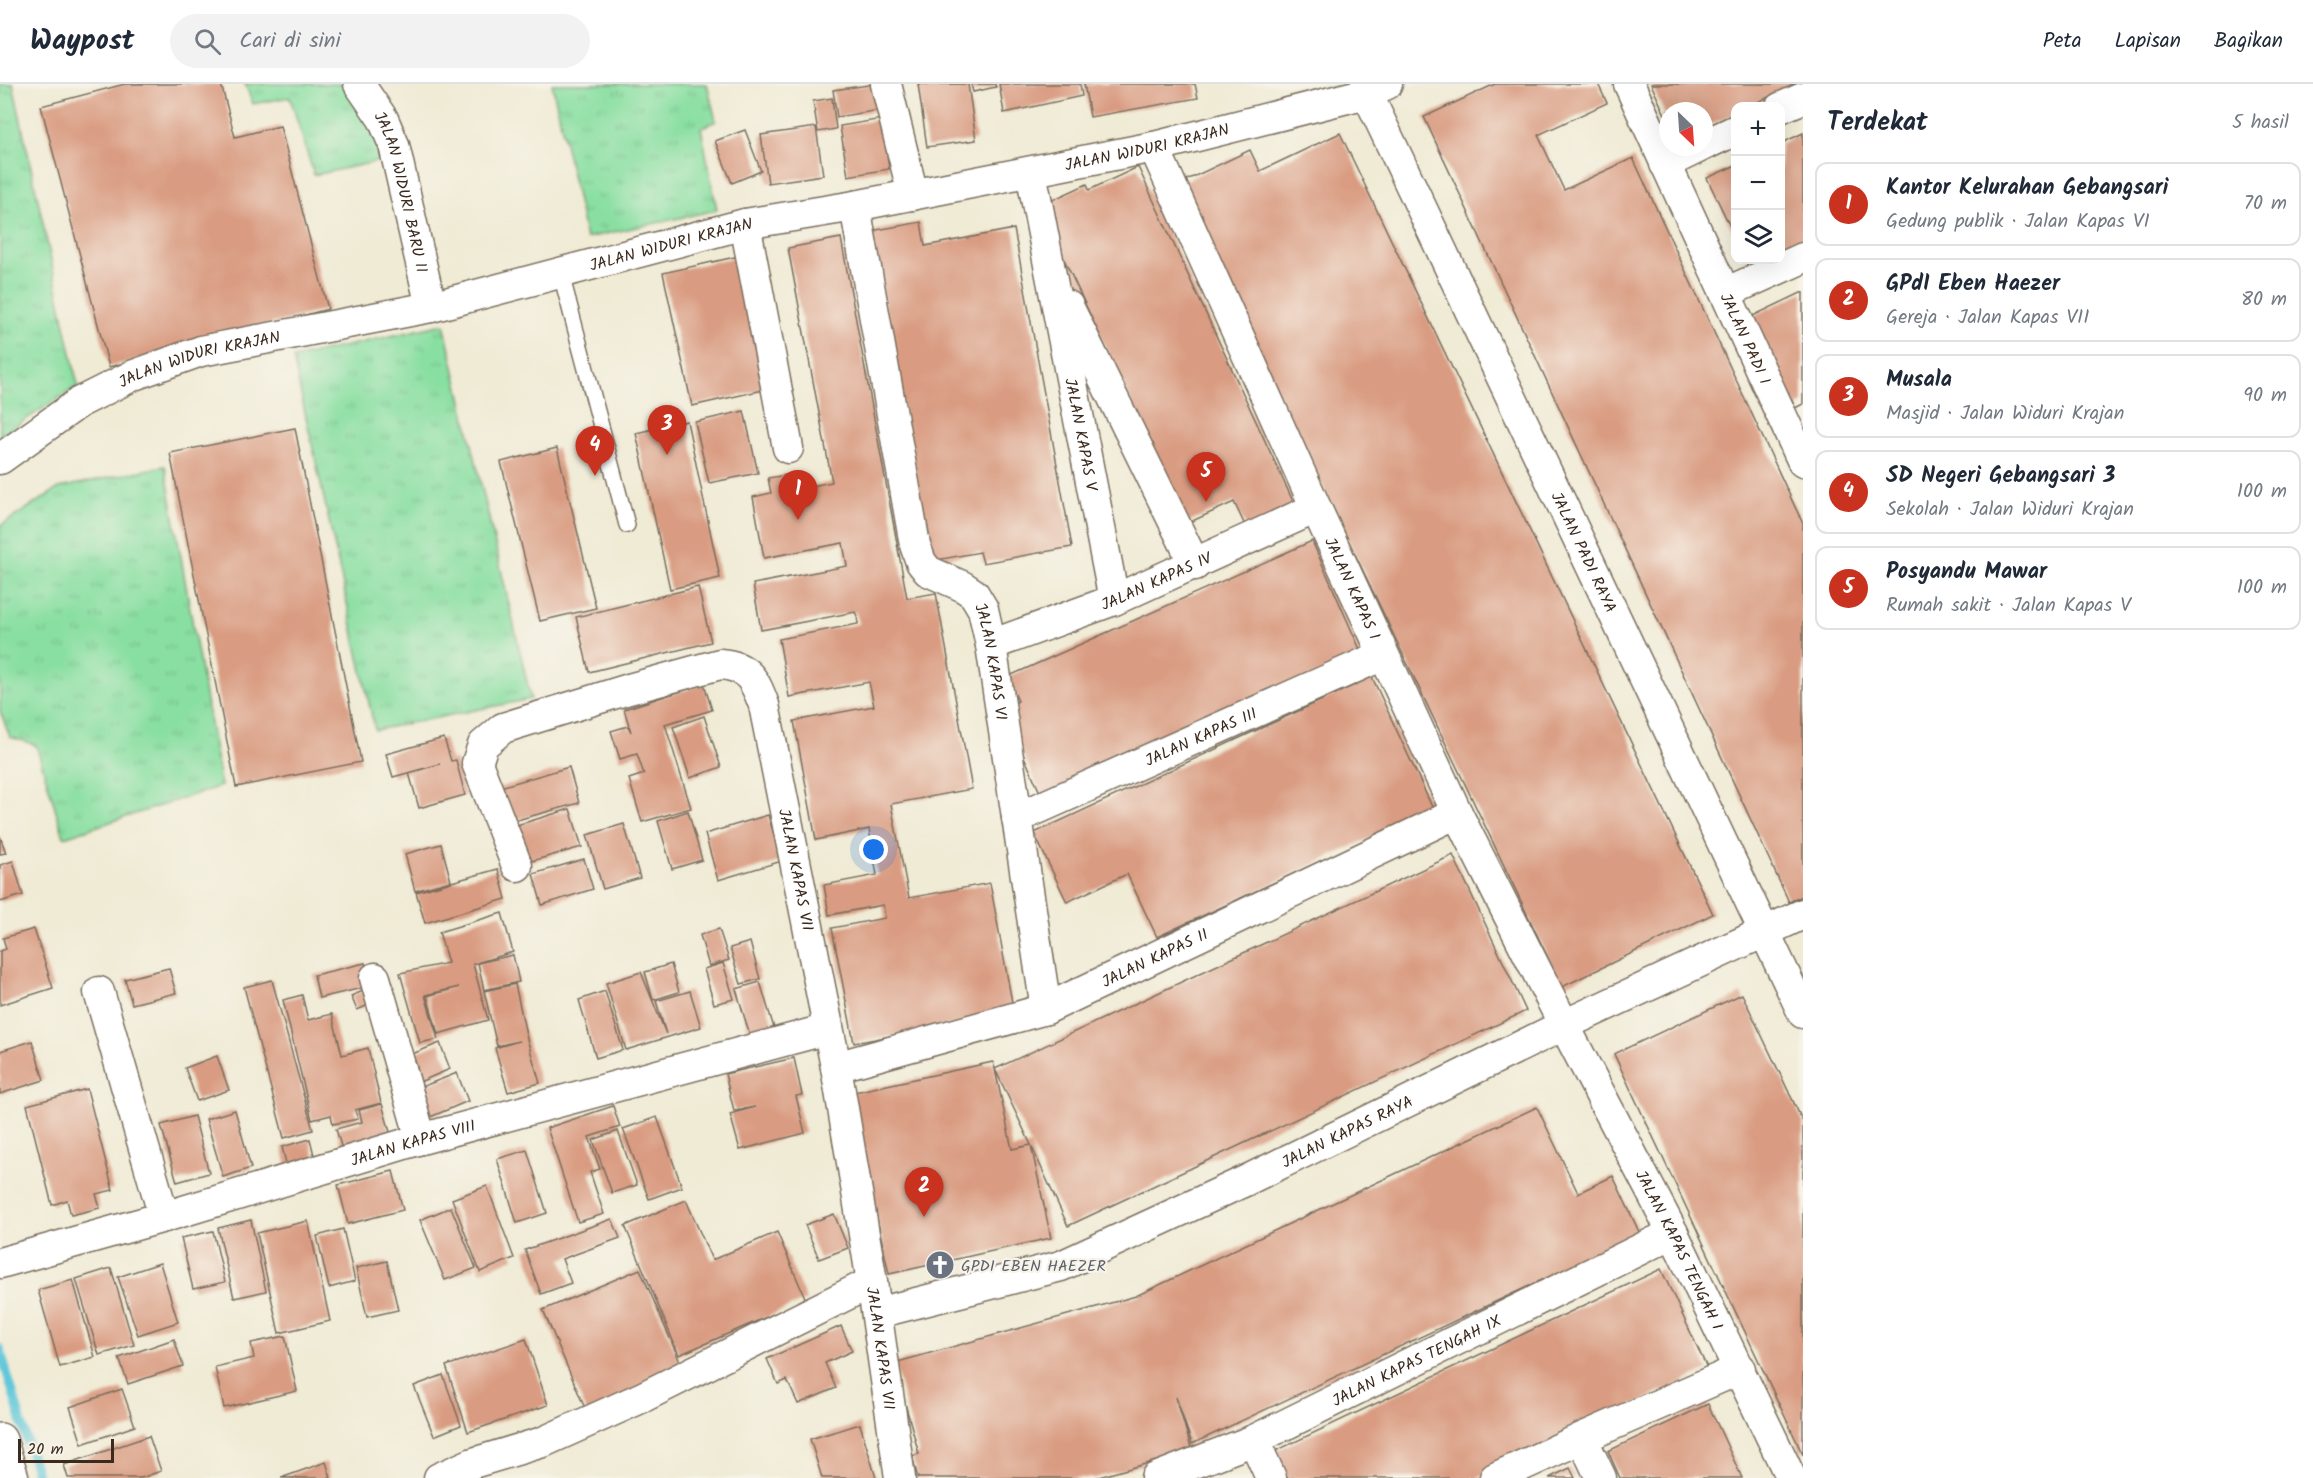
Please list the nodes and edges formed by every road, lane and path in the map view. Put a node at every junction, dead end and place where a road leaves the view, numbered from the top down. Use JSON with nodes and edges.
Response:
{"nodes":[{"id":1,"x":358,"y":84,"type":"edge"},
{"id":2,"x":886,"y":84,"type":"edge"},
{"id":3,"x":1629,"y":84,"type":"edge"},
{"id":4,"x":1375,"y":87,"type":"edge"},
{"id":5,"x":1803,"y":98,"type":"edge"},
{"id":6,"x":1785,"y":106,"type":"edge"},
{"id":7,"x":1731,"y":132,"type":"edge"},
{"id":8,"x":1713,"y":141,"type":"edge"},
{"id":9,"x":1154,"y":147,"type":"junction"},
{"id":10,"x":1681,"y":156,"type":"edge"},
{"id":11,"x":1665,"y":164,"type":"junction"},
{"id":12,"x":1031,"y":172,"type":"junction"},
{"id":13,"x":913,"y":195,"type":"junction"},
{"id":14,"x":855,"y":206,"type":"junction"},
{"id":15,"x":745,"y":224,"type":"junction"},
{"id":16,"x":1803,"y":258,"type":"edge"},
{"id":17,"x":1050,"y":269,"type":"junction"},
{"id":18,"x":561,"y":274,"type":"junction"},
{"id":19,"x":1725,"y":293,"type":"junction"},
{"id":20,"x":431,"y":307,"type":"junction"},
{"id":21,"x":1794,"y":418,"type":"edge"},
{"id":22,"x":788,"y":448,"type":"dead end"},
{"id":23,"x":0,"y":459,"type":"edge"},
{"id":24,"x":1803,"y":462,"type":"edge"},
{"id":25,"x":1316,"y":508,"type":"junction"},
{"id":26,"x":627,"y":525,"type":"dead end"},
{"id":27,"x":1195,"y":565,"type":"junction"},
{"id":28,"x":1114,"y":600,"type":"junction"},
{"id":29,"x":991,"y":645,"type":"junction"},
{"id":30,"x":1383,"y":655,"type":"junction"},
{"id":31,"x":1458,"y":813,"type":"junction"},
{"id":32,"x":1017,"y":818,"type":"junction"},
{"id":33,"x":517,"y":866,"type":"dead end"},
{"id":34,"x":1803,"y":914,"type":"edge"},
{"id":35,"x":1765,"y":931,"type":"junction"},
{"id":36,"x":375,"y":978,"type":"dead end"},
{"id":37,"x":99,"y":992,"type":"dead end"},
{"id":38,"x":1046,"y":1009,"type":"junction"},
{"id":39,"x":1803,"y":1013,"type":"edge"},
{"id":40,"x":1564,"y":1025,"type":"junction"},
{"id":41,"x":828,"y":1029,"type":"junction"},
{"id":42,"x":836,"y":1068,"type":"junction"},
{"id":43,"x":421,"y":1138,"type":"junction"},
{"id":44,"x":164,"y":1217,"type":"junction"},
{"id":45,"x":1673,"y":1233,"type":"junction"},
{"id":46,"x":0,"y":1263,"type":"edge"},
{"id":47,"x":872,"y":1282,"type":"junction"},
{"id":48,"x":877,"y":1313,"type":"junction"},
{"id":49,"x":1740,"y":1369,"type":"junction"},
{"id":50,"x":1582,"y":1438,"type":"junction"},
{"id":51,"x":0,"y":1440,"type":"edge"},
{"id":52,"x":1254,"y":1440,"type":"junction"},
{"id":53,"x":12,"y":1478,"type":"edge"},
{"id":54,"x":439,"y":1478,"type":"edge"},
{"id":55,"x":900,"y":1478,"type":"edge"},
{"id":56,"x":1155,"y":1478,"type":"edge"},
{"id":57,"x":1271,"y":1478,"type":"edge"},
{"id":58,"x":1495,"y":1478,"type":"edge"},
{"id":59,"x":1601,"y":1478,"type":"edge"},
{"id":60,"x":1791,"y":1478,"type":"edge"}],
"edges":[{"from":1,"to":20,"type":"street","name":"JALAN WIDURI BARU II"},
{"from":2,"to":13,"type":"street"},
{"from":3,"to":11,"type":"street","name":"JALAN PADI I"},
{"from":4,"to":9,"type":"street","name":"JALAN WIDURI KRAJAN"},
{"from":4,"to":35,"type":"street","name":"JALAN PADI RAYA"},
{"from":5,"to":6,"type":"street"},
{"from":7,"to":8,"type":"street"},
{"from":9,"to":12,"type":"street","name":"JALAN WIDURI KRAJAN"},
{"from":9,"to":25,"type":"street","name":"JALAN KAPAS I"},
{"from":10,"to":11,"type":"street"},
{"from":11,"to":19,"type":"street","name":"JALAN PADI I"},
{"from":12,"to":13,"type":"street","name":"JALAN WIDURI KRAJAN"},
{"from":12,"to":17,"type":"street","name":"JALAN KAPAS V"},
{"from":13,"to":14,"type":"street","name":"JALAN WIDURI KRAJAN"},
{"from":14,"to":15,"type":"street","name":"JALAN WIDURI KRAJAN"},
{"from":14,"to":29,"type":"street","name":"JALAN KAPAS VI"},
{"from":15,"to":18,"type":"street","name":"JALAN WIDURI KRAJAN"},
{"from":15,"to":22,"type":"street"},
{"from":16,"to":19,"type":"street"},
{"from":17,"to":27,"type":"street","name":"JALAN KAPAS V"},
{"from":17,"to":28,"type":"street","name":"JALAN KAPAS V"},
{"from":18,"to":20,"type":"street","name":"JALAN WIDURI KRAJAN"},
{"from":18,"to":26,"type":"lane"},
{"from":19,"to":21,"type":"street","name":"JALAN PADI I"},
{"from":20,"to":23,"type":"street","name":"JALAN WIDURI KRAJAN"},
{"from":21,"to":24,"type":"street","name":"JALAN PADI I"},
{"from":25,"to":27,"type":"street","name":"JALAN KAPAS IV"},
{"from":25,"to":30,"type":"street","name":"JALAN KAPAS I"},
{"from":27,"to":28,"type":"street","name":"JALAN KAPAS IV"},
{"from":28,"to":29,"type":"street","name":"JALAN KAPAS IV"},
{"from":29,"to":32,"type":"street","name":"JALAN KAPAS VI"},
{"from":30,"to":31,"type":"street","name":"JALAN KAPAS I"},
{"from":30,"to":32,"type":"street","name":"JALAN KAPAS III"},
{"from":31,"to":38,"type":"street","name":"JALAN KAPAS II"},
{"from":31,"to":40,"type":"street","name":"JALAN KAPAS I"},
{"from":32,"to":38,"type":"street","name":"JALAN KAPAS VI"},
{"from":33,"to":41,"type":"street","name":"JALAN KAPAS VII"},
{"from":34,"to":35,"type":"street","name":"JALAN KAPAS RAYA"},
{"from":35,"to":39,"type":"street","name":"JALAN PADI RAYA"},
{"from":35,"to":40,"type":"street","name":"JALAN KAPAS RAYA"},
{"from":36,"to":43,"type":"street"},
{"from":37,"to":44,"type":"street"},
{"from":38,"to":42,"type":"street","name":"JALAN KAPAS II"},
{"from":40,"to":45,"type":"street","name":"JALAN KAPAS TENGAH I"},
{"from":40,"to":48,"type":"street","name":"JALAN KAPAS RAYA"},
{"from":41,"to":42,"type":"street","name":"JALAN KAPAS VII"},
{"from":41,"to":43,"type":"street","name":"JALAN KAPAS VIII"},
{"from":42,"to":47,"type":"street","name":"JALAN KAPAS VII"},
{"from":43,"to":44,"type":"street","name":"JALAN KAPAS VIII"},
{"from":44,"to":46,"type":"street","name":"JALAN KAPAS VIII"},
{"from":45,"to":49,"type":"street","name":"JALAN KAPAS TENGAH I"},
{"from":45,"to":52,"type":"street","name":"JALAN KAPAS TENGAH IX"},
{"from":47,"to":48,"type":"street","name":"JALAN KAPAS VII"},
{"from":47,"to":54,"type":"street"},
{"from":48,"to":55,"type":"street","name":"JALAN KAPAS VII"},
{"from":49,"to":50,"type":"street"},
{"from":49,"to":60,"type":"street","name":"JALAN KAPAS TENGAH I"},
{"from":50,"to":58,"type":"street"},
{"from":50,"to":59,"type":"street"},
{"from":51,"to":53,"type":"street"},
{"from":52,"to":56,"type":"street","name":"JALAN KAPAS TENGAH IX"},
{"from":52,"to":57,"type":"street"}]}
